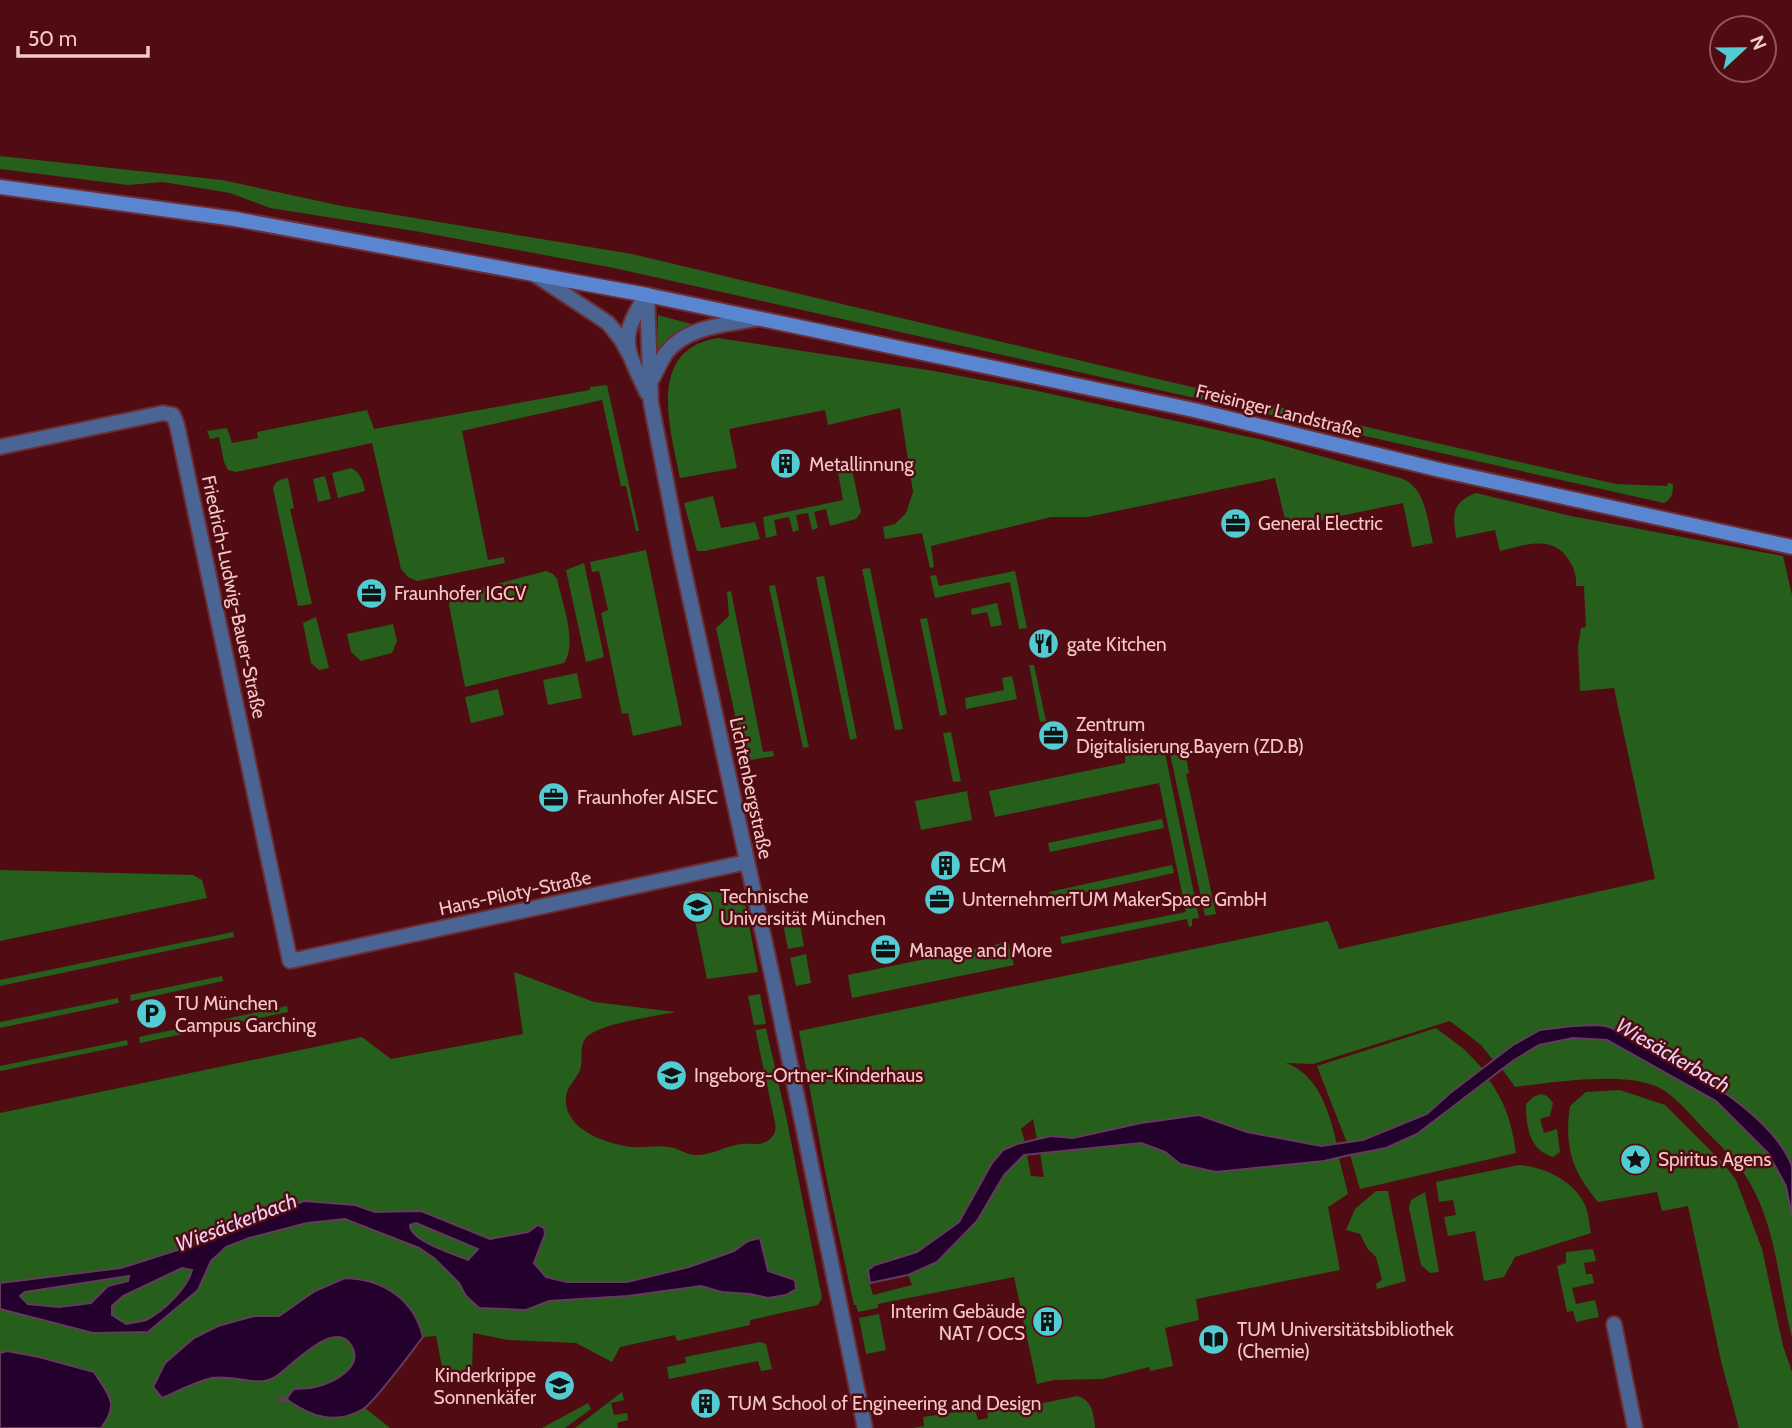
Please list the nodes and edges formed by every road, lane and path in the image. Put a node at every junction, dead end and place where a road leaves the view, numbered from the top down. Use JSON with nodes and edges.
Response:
{"nodes":[{"id":1,"x":0,"y":187,"type":"edge"},
{"id":2,"x":534,"y":274,"type":"junction"},
{"id":3,"x":647,"y":295,"type":"junction"},
{"id":4,"x":756,"y":319,"type":"junction"},
{"id":5,"x":629,"y":355,"type":"junction"},
{"id":6,"x":650,"y":383,"type":"junction"},
{"id":7,"x":652,"y":403,"type":"junction"},
{"id":8,"x":0,"y":447,"type":"edge"},
{"id":9,"x":1792,"y":547,"type":"edge"},
{"id":10,"x":747,"y":862,"type":"junction"},
{"id":11,"x":290,"y":961,"type":"joint"},
{"id":12,"x":1614,"y":1324,"type":"dead end"},
{"id":13,"x":864,"y":1428,"type":"edge"},
{"id":14,"x":1635,"y":1428,"type":"edge"}],
"edges":[{"from":1,"to":2,"type":"main road","name":"Freisinger Landstraße"},
{"from":2,"to":3,"type":"main road","name":"Freisinger Landstraße"},
{"from":2,"to":5,"type":"street","name":"Lichtenbergstraße"},
{"from":3,"to":4,"type":"main road","name":"Freisinger Landstraße"},
{"from":3,"to":5,"type":"street"},
{"from":3,"to":6,"type":"street","name":"Lichtenbergstraße"},
{"from":4,"to":6,"type":"street"},
{"from":4,"to":9,"type":"main road","name":"Freisinger Landstraße"},
{"from":5,"to":7,"type":"street","name":"Lichtenbergstraße"},
{"from":6,"to":7,"type":"street","name":"Lichtenbergstraße"},
{"from":7,"to":10,"type":"street","name":"Lichtenbergstraße"},
{"from":8,"to":11,"type":"street","name":"Friedrich-Ludwig-Bauer-Straße"},
{"from":10,"to":11,"type":"street","name":"Hans-Piloty-Straße"},
{"from":10,"to":13,"type":"street","name":"Lichtenbergstraße"},
{"from":12,"to":14,"type":"street"}]}
